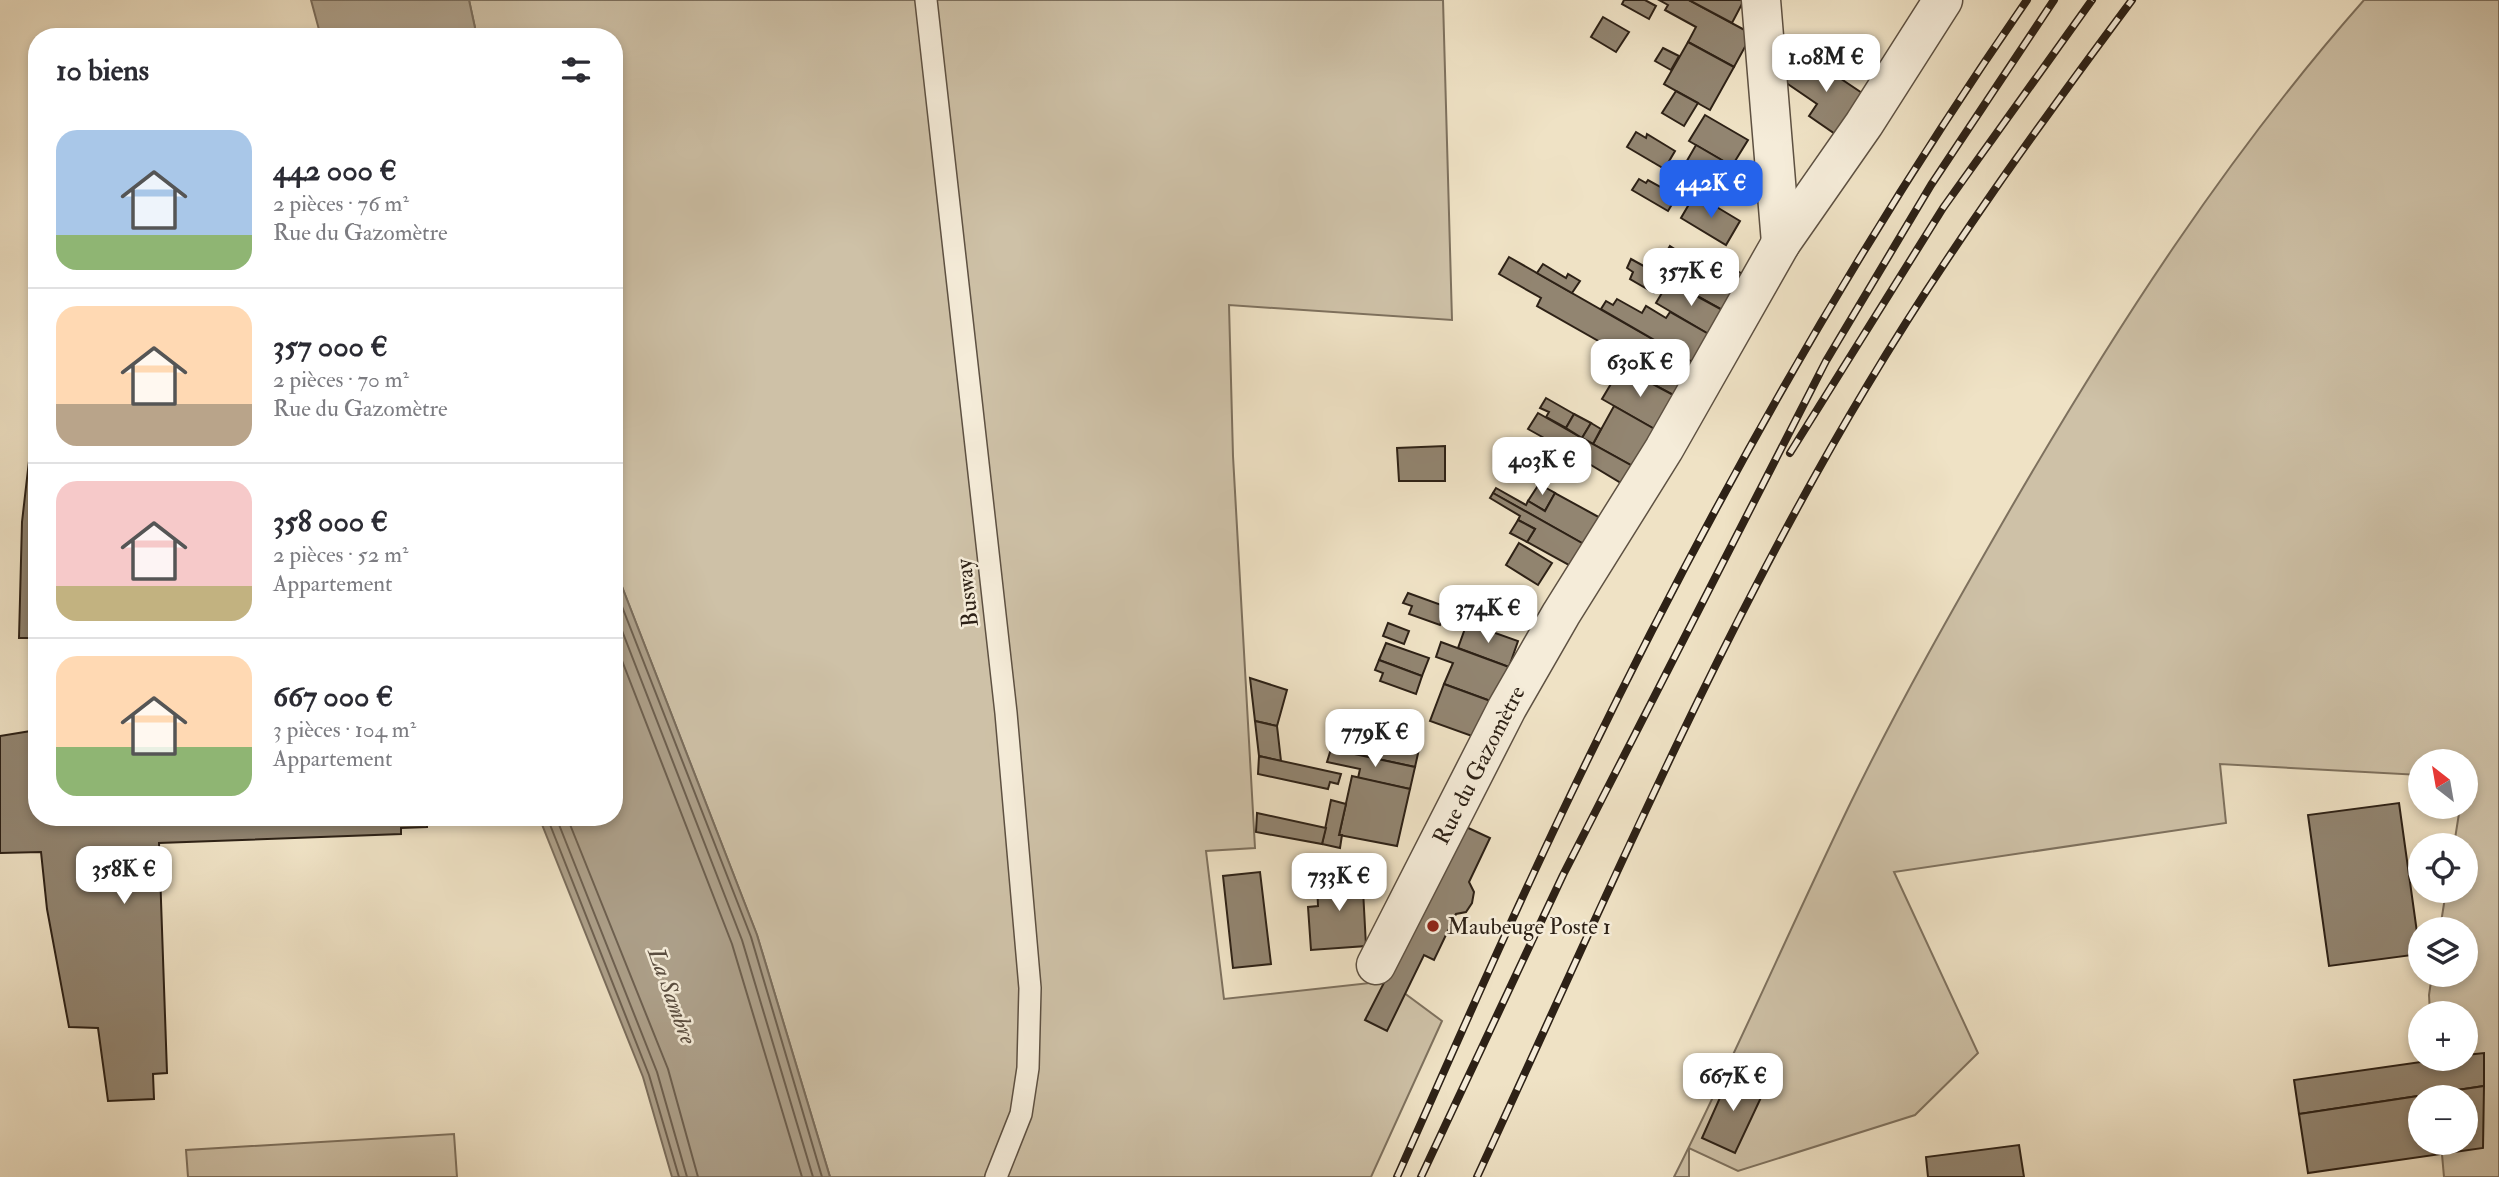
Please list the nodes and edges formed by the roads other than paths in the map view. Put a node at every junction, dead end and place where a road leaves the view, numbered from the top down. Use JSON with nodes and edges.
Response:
{"nodes":[{"id":1,"x":926,"y":0,"type":"edge"},
{"id":2,"x":1761,"y":0,"type":"edge"},
{"id":3,"x":1943,"y":0,"type":"edge"},
{"id":4,"x":1781,"y":243,"type":"junction"},
{"id":5,"x":1376,"y":965,"type":"dead end"},
{"id":6,"x":996,"y":1177,"type":"edge"}],
"edges":[{"from":1,"to":6,"type":"lane","name":"Busway"},
{"from":2,"to":4,"type":"street"},
{"from":3,"to":4,"type":"street","name":"Rue du Gazomètre"},
{"from":4,"to":5,"type":"street","name":"Rue du Gazomètre"}]}
